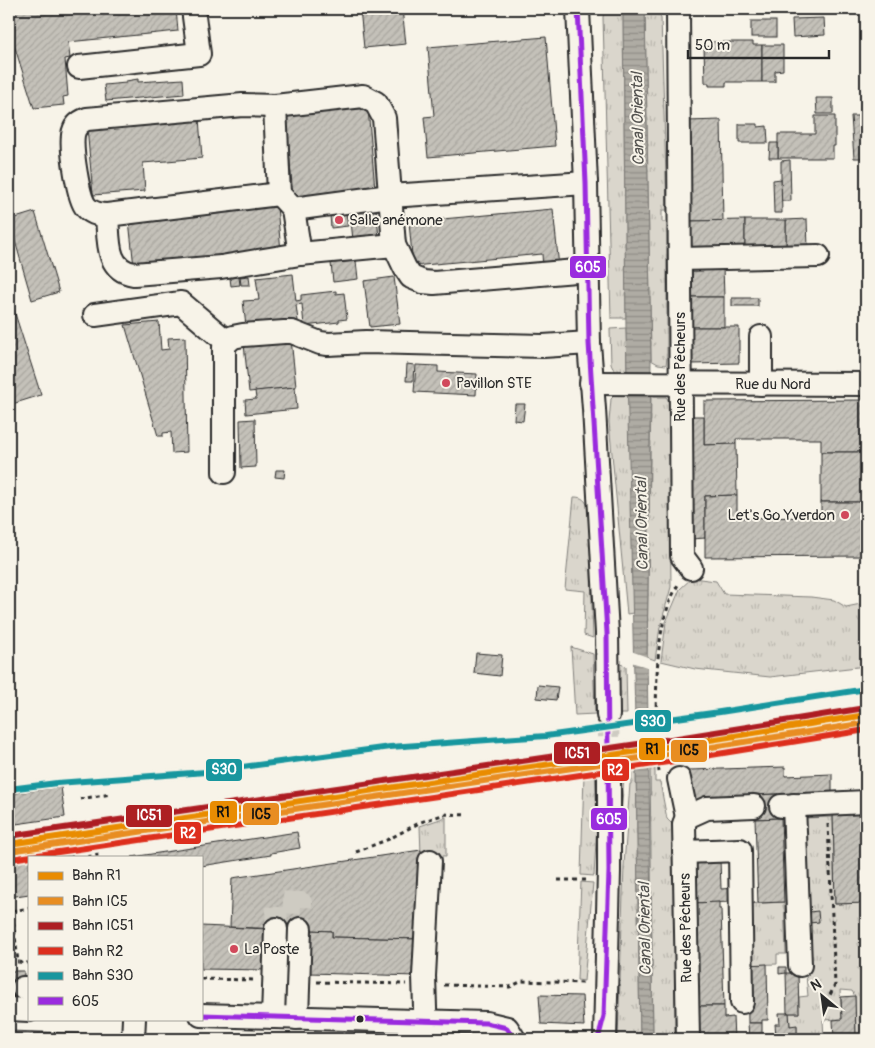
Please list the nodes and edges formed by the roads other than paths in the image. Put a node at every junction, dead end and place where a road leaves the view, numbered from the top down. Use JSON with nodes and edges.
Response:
{"nodes":[{"id":1,"x":193,"y":9,"type":"edge"},
{"id":2,"x":578,"y":9,"type":"edge"},
{"id":3,"x":678,"y":9,"type":"edge"},
{"id":4,"x":79,"y":68,"type":"dead end"},
{"id":5,"x":276,"y":106,"type":"junction"},
{"id":6,"x":586,"y":183,"type":"junction"},
{"id":7,"x":390,"y":196,"type":"junction"},
{"id":8,"x":286,"y":201,"type":"junction"},
{"id":9,"x":107,"y":215,"type":"junction"},
{"id":10,"x":394,"y":245,"type":"junction"},
{"id":11,"x":300,"y":254,"type":"junction"},
{"id":12,"x":818,"y":256,"type":"dead end"},
{"id":13,"x":680,"y":259,"type":"junction"},
{"id":14,"x":588,"y":270,"type":"junction"},
{"id":15,"x":96,"y":315,"type":"dead end"},
{"id":16,"x":761,"y":337,"type":"dead end"},
{"id":17,"x":227,"y":342,"type":"junction"},
{"id":18,"x":588,"y":342,"type":"junction"},
{"id":19,"x":602,"y":383,"type":"junction"},
{"id":20,"x":672,"y":383,"type":"junction"},
{"id":21,"x":761,"y":384,"type":"junction"},
{"id":22,"x":866,"y":384,"type":"edge"},
{"id":23,"x":224,"y":472,"type":"dead end"},
{"id":24,"x":691,"y":568,"type":"road end"},
{"id":25,"x":608,"y":714,"type":"tunnel mouth"},
{"id":26,"x":609,"y":765,"type":"tunnel mouth"},
{"id":27,"x":679,"y":779,"type":"dead end"},
{"id":28,"x":866,"y":802,"type":"edge"},
{"id":29,"x":754,"y":806,"type":"dead end"},
{"id":30,"x":687,"y":817,"type":"junction"},
{"id":31,"x":684,"y":852,"type":"junction"},
{"id":32,"x":430,"y":861,"type":"dead end"},
{"id":33,"x":276,"y":929,"type":"tunnel mouth"},
{"id":34,"x":300,"y":929,"type":"tunnel mouth"},
{"id":35,"x":800,"y":965,"type":"dead end"},
{"id":36,"x":742,"y":1002,"type":"dead end"},
{"id":37,"x":9,"y":1009,"type":"edge"},
{"id":38,"x":28,"y":1010,"type":"edge"},
{"id":39,"x":202,"y":1015,"type":"edge"},
{"id":40,"x":604,"y":1016,"type":"junction"},
{"id":41,"x":272,"y":1017,"type":"junction"},
{"id":42,"x":298,"y":1018,"type":"junction"},
{"id":43,"x":134,"y":1020,"type":"edge"},
{"id":44,"x":425,"y":1031,"type":"edge"},
{"id":45,"x":510,"y":1036,"type":"edge"},
{"id":46,"x":133,"y":1039,"type":"edge"},
{"id":47,"x":598,"y":1039,"type":"edge"},
{"id":48,"x":605,"y":1039,"type":"edge"},
{"id":49,"x":688,"y":1039,"type":"edge"}],
"edges":[{"from":1,"to":4,"type":"street"},
{"from":2,"to":6,"type":"street"},
{"from":3,"to":13,"type":"street","name":"Rue des Pêcheurs"},
{"from":5,"to":7,"type":"street"},
{"from":5,"to":8,"type":"street"},
{"from":5,"to":9,"type":"street"},
{"from":6,"to":7,"type":"street"},
{"from":6,"to":14,"type":"street"},
{"from":7,"to":8,"type":"street"},
{"from":7,"to":10,"type":"street"},
{"from":8,"to":9,"type":"street"},
{"from":8,"to":11,"type":"street"},
{"from":9,"to":11,"type":"street"},
{"from":10,"to":11,"type":"street"},
{"from":10,"to":14,"type":"street"},
{"from":12,"to":13,"type":"street"},
{"from":13,"to":20,"type":"street","name":"Rue des Pêcheurs"},
{"from":14,"to":18,"type":"street"},
{"from":15,"to":17,"type":"street"},
{"from":16,"to":21,"type":"street"},
{"from":17,"to":18,"type":"street"},
{"from":17,"to":23,"type":"street"},
{"from":18,"to":19,"type":"street"},
{"from":19,"to":20,"type":"street","name":"Rue du Nord"},
{"from":19,"to":25,"type":"street"},
{"from":20,"to":21,"type":"street","name":"Rue du Nord"},
{"from":20,"to":24,"type":"street","name":"Rue des Pêcheurs"},
{"from":21,"to":22,"type":"street","name":"Rue du Nord"},
{"from":26,"to":40,"type":"street"},
{"from":27,"to":30,"type":"street","name":"Rue des Pêcheurs"},
{"from":28,"to":35,"type":"street"},
{"from":29,"to":30,"type":"street"},
{"from":30,"to":31,"type":"street","name":"Rue des Pêcheurs"},
{"from":31,"to":36,"type":"street"},
{"from":31,"to":49,"type":"street","name":"Rue des Pêcheurs"},
{"from":32,"to":44,"type":"street"},
{"from":33,"to":41,"type":"street"},
{"from":34,"to":42,"type":"street"},
{"from":37,"to":38,"type":"street"},
{"from":39,"to":41,"type":"street"},
{"from":40,"to":47,"type":"street"},
{"from":40,"to":48,"type":"street"},
{"from":41,"to":42,"type":"street"},
{"from":42,"to":44,"type":"street"},
{"from":43,"to":46,"type":"street"},
{"from":44,"to":45,"type":"street"}]}
